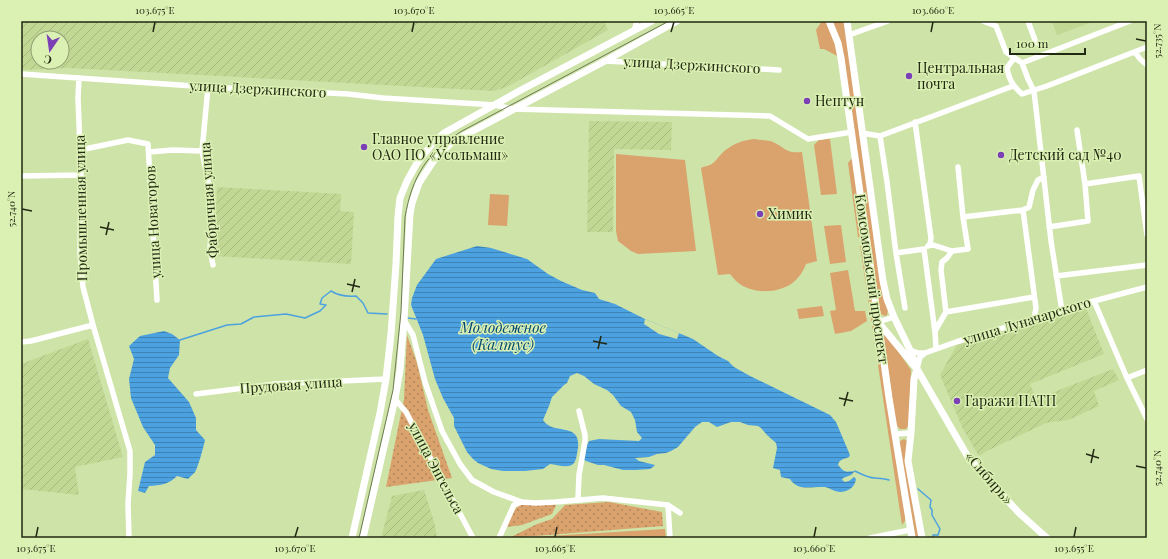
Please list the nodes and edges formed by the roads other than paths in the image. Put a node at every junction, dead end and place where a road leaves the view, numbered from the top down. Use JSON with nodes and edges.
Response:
{"nodes":[{"id":1,"x":637,"y":21,"type":"edge"},
{"id":2,"x":652,"y":21,"type":"edge"},
{"id":3,"x":677,"y":21,"type":"edge"},
{"id":4,"x":829,"y":21,"type":"edge"},
{"id":5,"x":847,"y":21,"type":"edge"},
{"id":6,"x":888,"y":21,"type":"edge"},
{"id":7,"x":983,"y":21,"type":"edge"},
{"id":8,"x":1028,"y":21,"type":"edge"},
{"id":9,"x":1130,"y":21,"type":"edge"},
{"id":10,"x":634,"y":31,"type":"junction"},
{"id":11,"x":849,"y":35,"type":"junction"},
{"id":12,"x":1036,"y":43,"type":"dead end"},
{"id":13,"x":1147,"y":47,"type":"edge"},
{"id":14,"x":1135,"y":52,"type":"junction"},
{"id":15,"x":1014,"y":58,"type":"junction"},
{"id":16,"x":605,"y":61,"type":"junction"},
{"id":17,"x":1022,"y":63,"type":"junction"},
{"id":18,"x":1147,"y":65,"type":"edge"},
{"id":19,"x":779,"y":70,"type":"dead end"},
{"id":20,"x":21,"y":74,"type":"edge"},
{"id":21,"x":79,"y":78,"type":"junction"},
{"id":22,"x":1013,"y":86,"type":"junction"},
{"id":23,"x":208,"y":87,"type":"junction"},
{"id":24,"x":1034,"y":91,"type":"junction"},
{"id":25,"x":495,"y":104,"type":"junction"},
{"id":26,"x":512,"y":109,"type":"junction"},
{"id":27,"x":915,"y":122,"type":"junction"},
{"id":28,"x":1077,"y":130,"type":"dead end"},
{"id":29,"x":852,"y":132,"type":"junction"},
{"id":30,"x":862,"y":134,"type":"junction"},
{"id":31,"x":880,"y":136,"type":"junction"},
{"id":32,"x":80,"y":150,"type":"junction"},
{"id":33,"x":202,"y":151,"type":"junction"},
{"id":34,"x":149,"y":152,"type":"junction"},
{"id":35,"x":958,"y":167,"type":"dead end"},
{"id":36,"x":81,"y":175,"type":"junction"},
{"id":37,"x":21,"y":176,"type":"edge"},
{"id":38,"x":1044,"y":177,"type":"junction"},
{"id":39,"x":1085,"y":184,"type":"junction"},
{"id":40,"x":1023,"y":210,"type":"junction"},
{"id":41,"x":963,"y":217,"type":"junction"},
{"id":42,"x":1049,"y":227,"type":"junction"},
{"id":43,"x":1147,"y":235,"type":"edge"},
{"id":44,"x":930,"y":244,"type":"junction"},
{"id":45,"x":924,"y":248,"type":"junction"},
{"id":46,"x":952,"y":251,"type":"junction"},
{"id":47,"x":896,"y":253,"type":"junction"},
{"id":48,"x":214,"y":265,"type":"dead end"},
{"id":49,"x":1147,"y":265,"type":"edge"},
{"id":50,"x":1056,"y":276,"type":"junction"},
{"id":51,"x":1147,"y":287,"type":"edge"},
{"id":52,"x":1034,"y":297,"type":"junction"},
{"id":53,"x":157,"y":300,"type":"dead end"},
{"id":54,"x":1094,"y":301,"type":"junction"},
{"id":55,"x":905,"y":308,"type":"dead end"},
{"id":56,"x":1062,"y":311,"type":"junction"},
{"id":57,"x":946,"y":312,"type":"junction"},
{"id":58,"x":894,"y":317,"type":"junction"},
{"id":59,"x":1034,"y":319,"type":"junction"},
{"id":60,"x":404,"y":320,"type":"junction"},
{"id":61,"x":878,"y":322,"type":"junction"},
{"id":62,"x":93,"y":325,"type":"junction"},
{"id":63,"x":935,"y":332,"type":"junction"},
{"id":64,"x":21,"y":342,"type":"edge"},
{"id":65,"x":936,"y":349,"type":"junction"},
{"id":66,"x":910,"y":350,"type":"junction"},
{"id":67,"x":925,"y":353,"type":"junction"},
{"id":68,"x":917,"y":369,"type":"junction"},
{"id":69,"x":1147,"y":370,"type":"edge"},
{"id":70,"x":1127,"y":378,"type":"junction"},
{"id":71,"x":386,"y":379,"type":"junction"},
{"id":72,"x":196,"y":394,"type":"dead end"},
{"id":73,"x":395,"y":399,"type":"junction"},
{"id":74,"x":579,"y":411,"type":"dead end"},
{"id":75,"x":1147,"y":418,"type":"edge"},
{"id":76,"x":911,"y":433,"type":"junction"},
{"id":77,"x":895,"y":434,"type":"junction"},
{"id":78,"x":578,"y":499,"type":"junction"},
{"id":79,"x":522,"y":502,"type":"junction"},
{"id":80,"x":668,"y":505,"type":"junction"},
{"id":81,"x":680,"y":513,"type":"dead end"},
{"id":82,"x":500,"y":534,"type":"edge"},
{"id":83,"x":911,"y":534,"type":"edge"},
{"id":84,"x":129,"y":538,"type":"edge"},
{"id":85,"x":352,"y":538,"type":"edge"},
{"id":86,"x":363,"y":538,"type":"edge"},
{"id":87,"x":473,"y":538,"type":"edge"},
{"id":88,"x":670,"y":538,"type":"edge"},
{"id":89,"x":870,"y":538,"type":"edge"},
{"id":90,"x":922,"y":538,"type":"edge"},
{"id":91,"x":1047,"y":538,"type":"edge"}],
"edges":[{"from":1,"to":10,"type":"street"},
{"from":2,"to":10,"type":"main road"},
{"from":3,"to":16,"type":"main road"},
{"from":4,"to":29,"type":"main road","name":"Комсомольский проспект"},
{"from":5,"to":11,"type":"main road","name":"Комсомольский проспект"},
{"from":6,"to":11,"type":"street"},
{"from":7,"to":15,"type":"street"},
{"from":8,"to":12,"type":"street"},
{"from":9,"to":17,"type":"street"},
{"from":10,"to":25,"type":"main road"},
{"from":11,"to":30,"type":"main road","name":"Комсомольский проспект"},
{"from":13,"to":14,"type":"street"},
{"from":14,"to":18,"type":"street"},
{"from":14,"to":24,"type":"street"},
{"from":15,"to":17,"type":"street"},
{"from":15,"to":22,"type":"street"},
{"from":16,"to":19,"type":"street","name":"улица Дзержинского"},
{"from":16,"to":26,"type":"main road"},
{"from":17,"to":24,"type":"street"},
{"from":20,"to":21,"type":"street","name":"улица Дзержинского"},
{"from":21,"to":23,"type":"street","name":"улица Дзержинского"},
{"from":21,"to":32,"type":"street","name":"Промышленная улица"},
{"from":22,"to":24,"type":"street"},
{"from":22,"to":27,"type":"street"},
{"from":23,"to":25,"type":"street","name":"улица Дзержинского"},
{"from":23,"to":33,"type":"street","name":"Фабричная улица"},
{"from":24,"to":38,"type":"street"},
{"from":25,"to":26,"type":"street","name":"улица Дзержинского"},
{"from":25,"to":71,"type":"main road"},
{"from":26,"to":29,"type":"street","name":"улица Дзержинского"},
{"from":26,"to":60,"type":"main road"},
{"from":27,"to":31,"type":"street"},
{"from":27,"to":44,"type":"street"},
{"from":28,"to":39,"type":"street"},
{"from":29,"to":61,"type":"main road","name":"Комсомольский проспект"},
{"from":30,"to":31,"type":"street"},
{"from":30,"to":58,"type":"main road","name":"Комсомольский проспект"},
{"from":31,"to":47,"type":"street"},
{"from":32,"to":34,"type":"street","name":"улица Новаторов"},
{"from":32,"to":36,"type":"street","name":"Промышленная улица"},
{"from":33,"to":34,"type":"street"},
{"from":33,"to":48,"type":"street","name":"Фабричная улица"},
{"from":34,"to":53,"type":"street","name":"улица Новаторов"},
{"from":35,"to":41,"type":"street"},
{"from":36,"to":37,"type":"street"},
{"from":36,"to":62,"type":"street","name":"Промышленная улица"},
{"from":38,"to":40,"type":"street"},
{"from":38,"to":42,"type":"street"},
{"from":39,"to":42,"type":"street"},
{"from":39,"to":43,"type":"street"},
{"from":40,"to":41,"type":"street"},
{"from":40,"to":52,"type":"street"},
{"from":41,"to":46,"type":"street"},
{"from":42,"to":50,"type":"street"},
{"from":44,"to":45,"type":"street"},
{"from":44,"to":46,"type":"street"},
{"from":45,"to":47,"type":"street"},
{"from":45,"to":63,"type":"street"},
{"from":46,"to":57,"type":"street"},
{"from":47,"to":55,"type":"street"},
{"from":49,"to":50,"type":"street"},
{"from":50,"to":56,"type":"street"},
{"from":51,"to":54,"type":"street","name":"улица Луначарского"},
{"from":52,"to":57,"type":"street"},
{"from":52,"to":59,"type":"street"},
{"from":54,"to":56,"type":"street","name":"улица Луначарского"},
{"from":54,"to":70,"type":"street"},
{"from":56,"to":59,"type":"street","name":"улица Луначарского"},
{"from":57,"to":63,"type":"street"},
{"from":58,"to":61,"type":"street"},
{"from":58,"to":66,"type":"main road","name":"«Сибирь»"},
{"from":59,"to":65,"type":"street","name":"улица Луначарского"},
{"from":60,"to":73,"type":"main road"},
{"from":60,"to":79,"type":"street"},
{"from":61,"to":68,"type":"main road","name":"«Сибирь»"},
{"from":61,"to":77,"type":"main road","name":"Комсомольский проспект"},
{"from":62,"to":64,"type":"street"},
{"from":62,"to":84,"type":"street","name":"Промышленная улица"},
{"from":63,"to":65,"type":"street"},
{"from":65,"to":67,"type":"street","name":"улица Луначарского"},
{"from":66,"to":67,"type":"street"},
{"from":66,"to":68,"type":"main road","name":"«Сибирь»"},
{"from":67,"to":68,"type":"street"},
{"from":68,"to":76,"type":"main road"},
{"from":68,"to":91,"type":"main road","name":"«Сибирь»"},
{"from":69,"to":70,"type":"street"},
{"from":70,"to":75,"type":"street"},
{"from":71,"to":72,"type":"street","name":"Прудовая улица"},
{"from":71,"to":85,"type":"main road"},
{"from":73,"to":86,"type":"main road"},
{"from":73,"to":87,"type":"street","name":"улица Энгельса"},
{"from":74,"to":78,"type":"street"},
{"from":76,"to":77,"type":"street"},
{"from":76,"to":90,"type":"main road"},
{"from":77,"to":83,"type":"main road","name":"Комсомольский проспект"},
{"from":78,"to":79,"type":"street"},
{"from":78,"to":80,"type":"street"},
{"from":79,"to":82,"type":"street"},
{"from":80,"to":81,"type":"street"},
{"from":80,"to":88,"type":"street"},
{"from":83,"to":89,"type":"street"}]}
